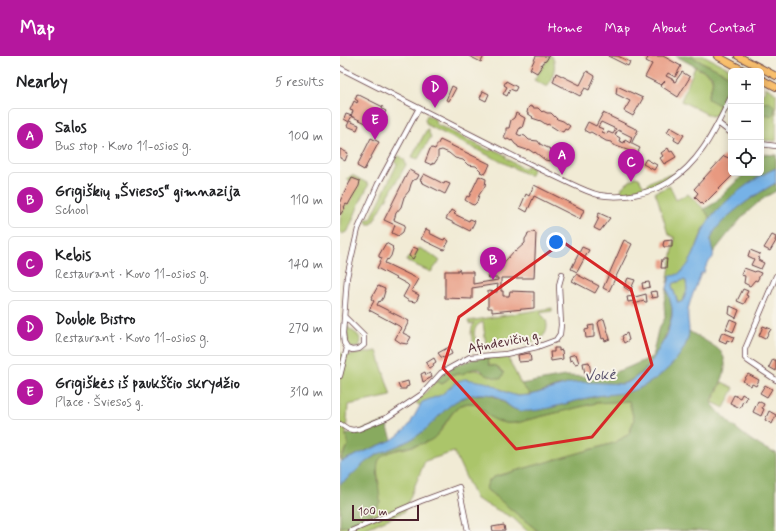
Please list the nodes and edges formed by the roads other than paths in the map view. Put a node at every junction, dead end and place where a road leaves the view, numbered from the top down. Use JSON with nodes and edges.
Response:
{"nodes":[{"id":1,"x":738,"y":56,"type":"edge"},
{"id":2,"x":718,"y":57,"type":"edge"},
{"id":3,"x":340,"y":68,"type":"edge"},
{"id":4,"x":731,"y":68,"type":"edge"},
{"id":5,"x":740,"y":68,"type":"edge"},
{"id":6,"x":776,"y":76,"type":"edge"},
{"id":7,"x":764,"y":81,"type":"edge"},
{"id":8,"x":776,"y":87,"type":"edge"},
{"id":9,"x":728,"y":103,"type":"edge"},
{"id":10,"x":419,"y":108,"type":"junction"},
{"id":11,"x":718,"y":123,"type":"junction"},
{"id":12,"x":728,"y":131,"type":"edge"},
{"id":13,"x":764,"y":144,"type":"edge"},
{"id":14,"x":776,"y":146,"type":"edge"},
{"id":15,"x":562,"y":274,"type":"dead end"},
{"id":16,"x":776,"y":276,"type":"edge"},
{"id":17,"x":344,"y":316,"type":"junction"},
{"id":18,"x":347,"y":348,"type":"junction"},
{"id":19,"x":340,"y":376,"type":"edge"},
{"id":20,"x":776,"y":380,"type":"edge"},
{"id":21,"x":340,"y":424,"type":"edge"},
{"id":22,"x":351,"y":531,"type":"edge"},
{"id":23,"x":468,"y":531,"type":"edge"}],
"edges":[{"from":1,"to":6,"type":"highway"},
{"from":2,"to":4,"type":"highway"},
{"from":2,"to":5,"type":"highway"},
{"from":3,"to":10,"type":"street"},
{"from":7,"to":8,"type":"highway"},
{"from":9,"to":11,"type":"street"},
{"from":10,"to":11,"type":"street"},
{"from":10,"to":17,"type":"street"},
{"from":11,"to":12,"type":"street"},
{"from":13,"to":14,"type":"street"},
{"from":15,"to":21,"type":"street","name":"Afindevičių g."},
{"from":16,"to":20,"type":"street"},
{"from":17,"to":18,"type":"street"},
{"from":17,"to":18,"type":"street"},
{"from":18,"to":19,"type":"street"},
{"from":22,"to":23,"type":"street"}]}
